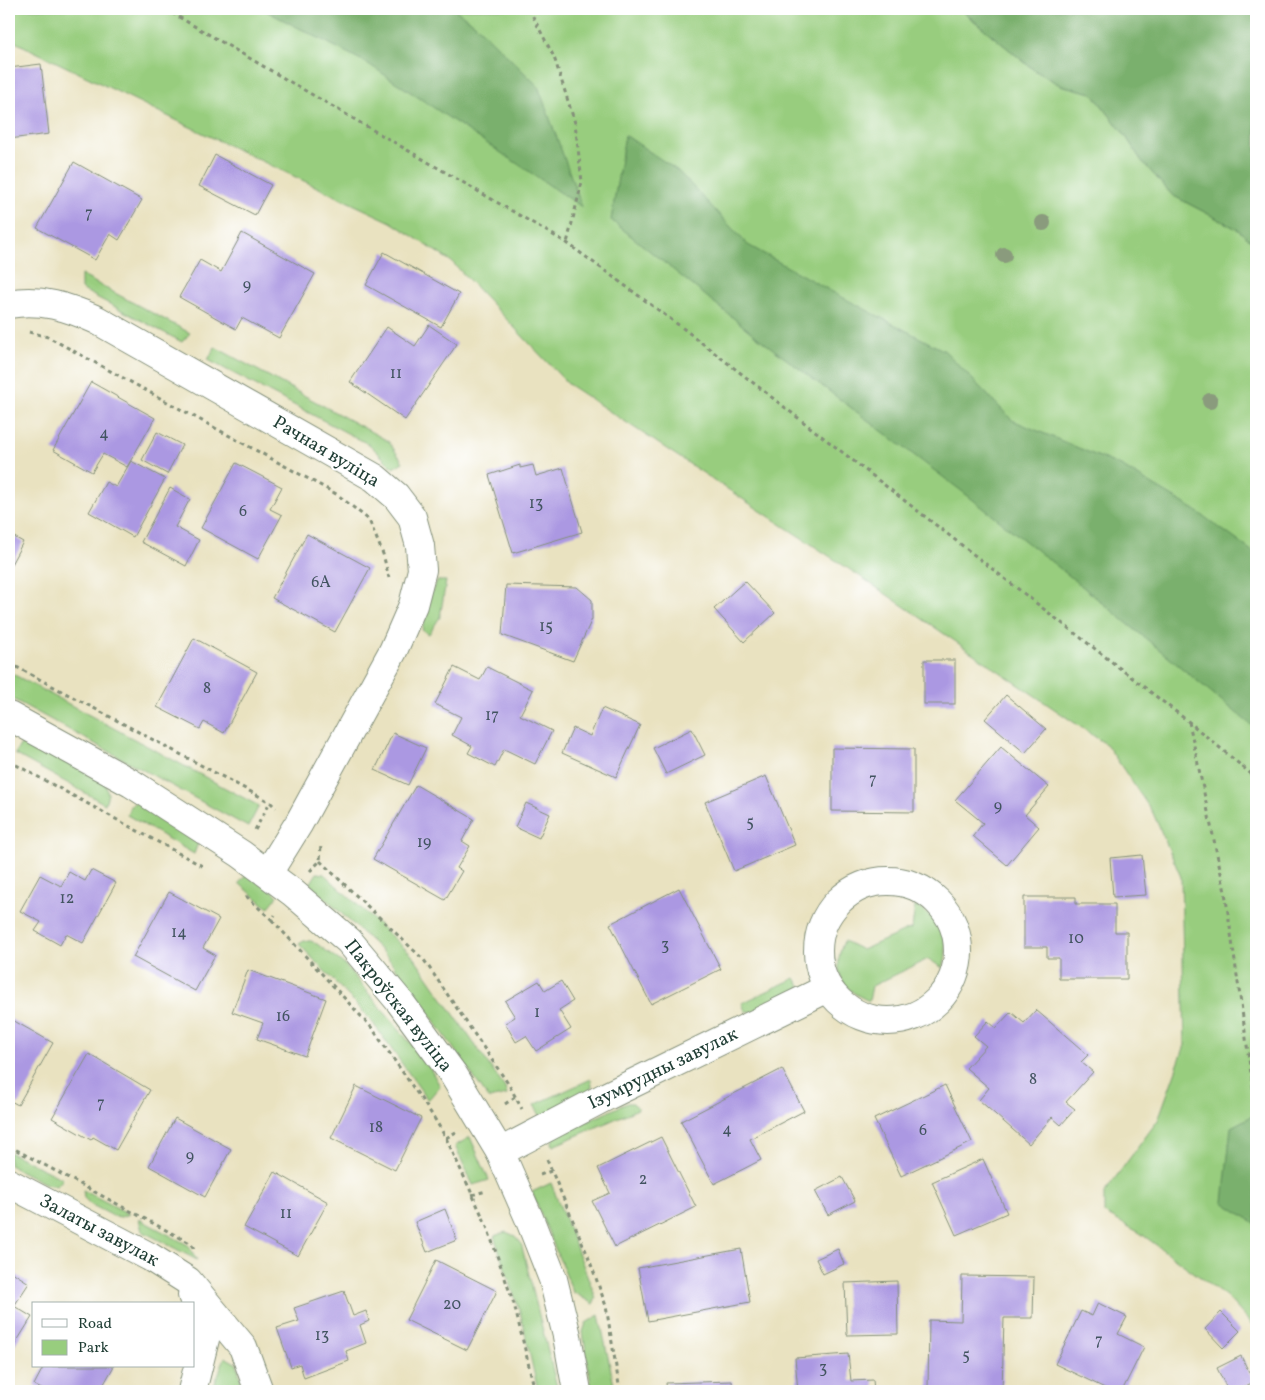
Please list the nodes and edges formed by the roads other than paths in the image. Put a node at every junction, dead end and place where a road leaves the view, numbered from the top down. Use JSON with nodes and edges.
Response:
{"nodes":[{"id":1,"x":9,"y":304,"type":"edge"},
{"id":2,"x":9,"y":716,"type":"edge"},
{"id":3,"x":268,"y":873,"type":"junction"},
{"id":4,"x":828,"y":988,"type":"junction"},
{"id":5,"x":500,"y":1152,"type":"junction"},
{"id":6,"x":9,"y":1183,"type":"edge"},
{"id":7,"x":188,"y":1281,"type":"junction"},
{"id":8,"x":192,"y":1391,"type":"edge"},
{"id":9,"x":258,"y":1391,"type":"edge"},
{"id":10,"x":577,"y":1391,"type":"edge"}],
"edges":[{"from":1,"to":3,"type":"street","name":"Рачная вуліца"},
{"from":2,"to":3,"type":"street","name":"Пакроўская вуліца"},
{"from":3,"to":5,"type":"street","name":"Пакроўская вуліца"},
{"from":4,"to":4,"type":"street"},
{"from":4,"to":5,"type":"street","name":"Ізумрудны завулак"},
{"from":5,"to":10,"type":"street","name":"Пакроўская вуліца"},
{"from":6,"to":7,"type":"street","name":"Залаты завулак"},
{"from":7,"to":8,"type":"street"},
{"from":7,"to":9,"type":"street","name":"Залаты завулак"}]}
